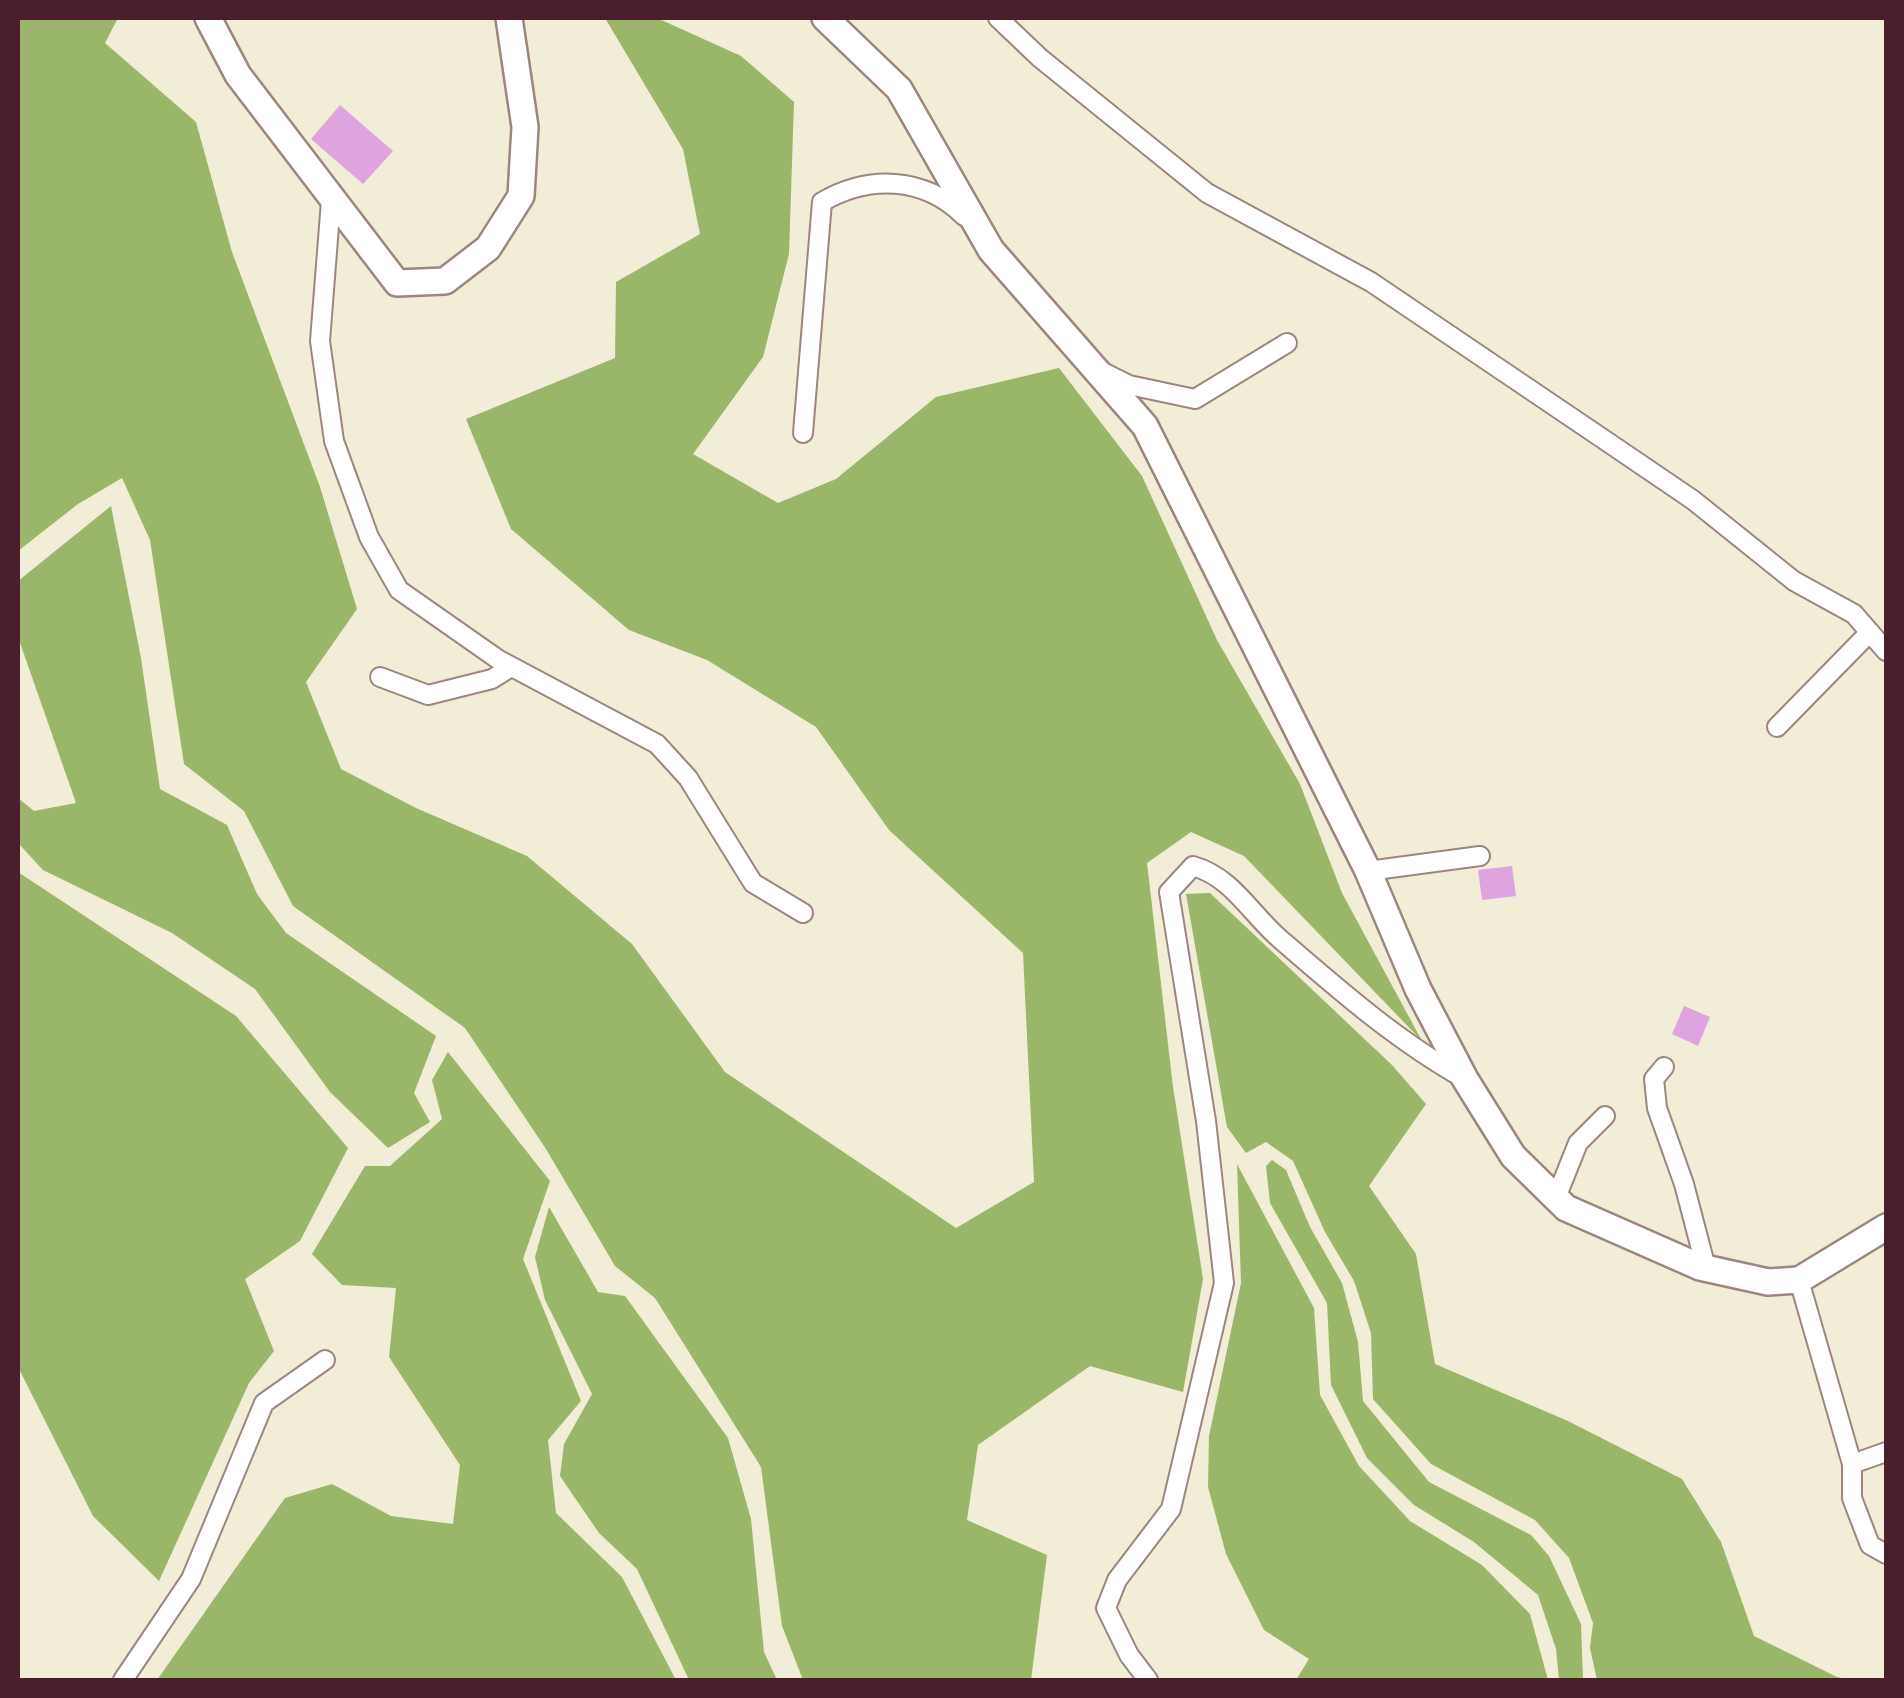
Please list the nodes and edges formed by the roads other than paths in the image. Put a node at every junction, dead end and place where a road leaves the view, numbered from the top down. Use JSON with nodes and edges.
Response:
{"nodes":[{"id":1,"x":208,"y":18,"type":"edge"},
{"id":2,"x":509,"y":18,"type":"edge"},
{"id":3,"x":825,"y":18,"type":"edge"},
{"id":4,"x":998,"y":18,"type":"edge"},
{"id":5,"x":332,"y":201,"type":"junction"},
{"id":6,"x":982,"y":234,"type":"junction"},
{"id":7,"x":1287,"y":343,"type":"dead end"},
{"id":8,"x":1094,"y":368,"type":"junction"},
{"id":9,"x":803,"y":432,"type":"dead end"},
{"id":10,"x":1870,"y":632,"type":"junction"},
{"id":11,"x":1886,"y":651,"type":"edge"},
{"id":12,"x":511,"y":666,"type":"junction"},
{"id":13,"x":380,"y":678,"type":"dead end"},
{"id":14,"x":1777,"y":727,"type":"dead end"},
{"id":15,"x":1480,"y":856,"type":"dead end"},
{"id":16,"x":1368,"y":871,"type":"junction"},
{"id":17,"x":803,"y":914,"type":"dead end"},
{"id":18,"x":1664,"y":1067,"type":"dead end"},
{"id":19,"x":1465,"y":1079,"type":"junction"},
{"id":20,"x":1605,"y":1116,"type":"dead end"},
{"id":21,"x":1556,"y":1198,"type":"junction"},
{"id":22,"x":1886,"y":1227,"type":"edge"},
{"id":23,"x":1706,"y":1268,"type":"junction"},
{"id":24,"x":1799,"y":1280,"type":"junction"},
{"id":25,"x":325,"y":1360,"type":"dead end"},
{"id":26,"x":1886,"y":1452,"type":"edge"},
{"id":27,"x":1852,"y":1464,"type":"junction"},
{"id":28,"x":1886,"y":1554,"type":"edge"},
{"id":29,"x":123,"y":1680,"type":"edge"},
{"id":30,"x":1148,"y":1680,"type":"edge"}],
"edges":[{"from":1,"to":5,"type":"street"},
{"from":2,"to":5,"type":"street"},
{"from":3,"to":6,"type":"street"},
{"from":4,"to":10,"type":"street"},
{"from":5,"to":12,"type":"street"},
{"from":6,"to":8,"type":"street"},
{"from":6,"to":9,"type":"street"},
{"from":7,"to":8,"type":"street"},
{"from":8,"to":16,"type":"street"},
{"from":10,"to":11,"type":"street"},
{"from":10,"to":14,"type":"street"},
{"from":12,"to":13,"type":"street"},
{"from":12,"to":17,"type":"street"},
{"from":15,"to":16,"type":"street"},
{"from":16,"to":19,"type":"street"},
{"from":18,"to":23,"type":"street"},
{"from":19,"to":21,"type":"street"},
{"from":19,"to":30,"type":"street"},
{"from":20,"to":21,"type":"street"},
{"from":21,"to":23,"type":"street"},
{"from":22,"to":24,"type":"street"},
{"from":23,"to":24,"type":"street"},
{"from":24,"to":27,"type":"street"},
{"from":25,"to":29,"type":"street"},
{"from":26,"to":27,"type":"street"},
{"from":27,"to":28,"type":"street"}]}
